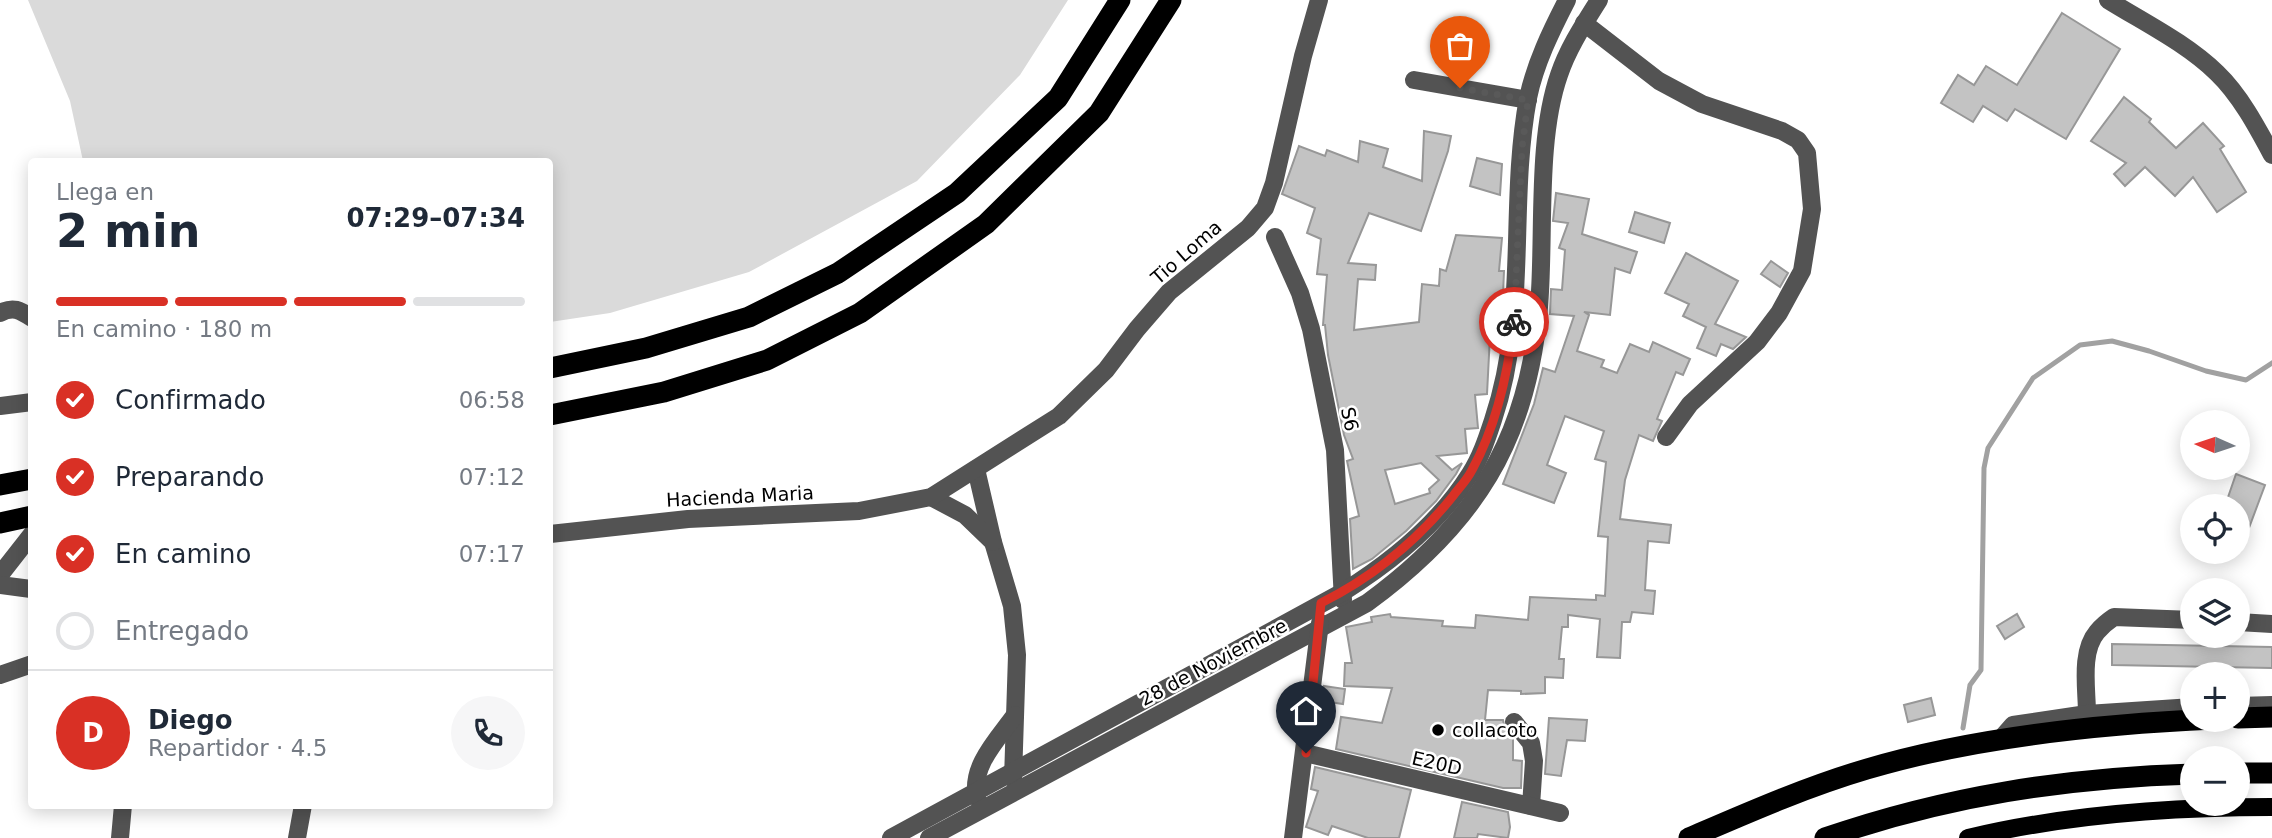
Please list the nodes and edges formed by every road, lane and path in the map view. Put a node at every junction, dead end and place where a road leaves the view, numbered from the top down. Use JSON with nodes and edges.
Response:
{"nodes":[{"id":1,"x":1119,"y":0,"type":"edge"},
{"id":2,"x":1171,"y":0,"type":"edge"},
{"id":3,"x":1319,"y":0,"type":"edge"},
{"id":4,"x":1567,"y":0,"type":"edge"},
{"id":5,"x":1599,"y":0,"type":"edge"},
{"id":6,"x":2108,"y":0,"type":"edge"},
{"id":7,"x":1584,"y":23,"type":"junction"},
{"id":8,"x":1414,"y":80,"type":"dead end"},
{"id":9,"x":1528,"y":100,"type":"junction"},
{"id":10,"x":2272,"y":155,"type":"edge"},
{"id":11,"x":1275,"y":237,"type":"dead end"},
{"id":12,"x":0,"y":313,"type":"edge"},
{"id":13,"x":28,"y":315,"type":"edge"},
{"id":14,"x":553,"y":367,"type":"edge"},
{"id":15,"x":28,"y":403,"type":"edge"},
{"id":16,"x":0,"y":407,"type":"edge"},
{"id":17,"x":553,"y":414,"type":"edge"},
{"id":18,"x":1667,"y":437,"type":"dead end"},
{"id":19,"x":976,"y":469,"type":"junction"},
{"id":20,"x":28,"y":480,"type":"edge"},
{"id":21,"x":0,"y":485,"type":"edge"},
{"id":22,"x":931,"y":497,"type":"junction"},
{"id":23,"x":28,"y":517,"type":"edge"},
{"id":24,"x":0,"y":523,"type":"edge"},
{"id":25,"x":553,"y":534,"type":"edge"},
{"id":26,"x":28,"y":539,"type":"edge"},
{"id":27,"x":993,"y":542,"type":"junction"},
{"id":28,"x":0,"y":575,"type":"edge"},
{"id":29,"x":0,"y":585,"type":"edge"},
{"id":30,"x":28,"y":589,"type":"edge"},
{"id":31,"x":1343,"y":592,"type":"junction"},
{"id":32,"x":1321,"y":603,"type":"junction"},
{"id":33,"x":1343,"y":617,"type":"junction"},
{"id":34,"x":2180,"y":620,"type":"edge"},
{"id":35,"x":2250,"y":623,"type":"edge"},
{"id":36,"x":2272,"y":624,"type":"edge"},
{"id":37,"x":1320,"y":629,"type":"junction"},
{"id":38,"x":28,"y":665,"type":"edge"},
{"id":39,"x":0,"y":675,"type":"edge"},
{"id":40,"x":2272,"y":705,"type":"edge"},
{"id":41,"x":2250,"y":706,"type":"edge"},
{"id":42,"x":2180,"y":708,"type":"edge"},
{"id":43,"x":2087,"y":714,"type":"junction"},
{"id":44,"x":1015,"y":715,"type":"junction"},
{"id":45,"x":2272,"y":717,"type":"edge"},
{"id":46,"x":2250,"y":718,"type":"edge"},
{"id":47,"x":1514,"y":722,"type":"dead end"},
{"id":48,"x":2180,"y":722,"type":"edge"},
{"id":49,"x":1999,"y":741,"type":"junction"},
{"id":50,"x":1306,"y":753,"type":"junction"},
{"id":51,"x":1013,"y":770,"type":"junction"},
{"id":52,"x":2250,"y":773,"type":"edge"},
{"id":53,"x":2272,"y":773,"type":"edge"},
{"id":54,"x":2180,"y":776,"type":"edge"},
{"id":55,"x":975,"y":790,"type":"junction"},
{"id":56,"x":1011,"y":795,"type":"junction"},
{"id":57,"x":1531,"y":806,"type":"junction"},
{"id":58,"x":2272,"y":807,"type":"edge"},
{"id":59,"x":123,"y":809,"type":"edge"},
{"id":60,"x":302,"y":809,"type":"edge"},
{"id":61,"x":981,"y":809,"type":"junction"},
{"id":62,"x":1560,"y":813,"type":"dead end"},
{"id":63,"x":120,"y":838,"type":"edge"},
{"id":64,"x":297,"y":838,"type":"edge"},
{"id":65,"x":891,"y":838,"type":"edge"},
{"id":66,"x":929,"y":838,"type":"edge"},
{"id":67,"x":1293,"y":838,"type":"edge"},
{"id":68,"x":1689,"y":838,"type":"edge"},
{"id":69,"x":1825,"y":838,"type":"edge"},
{"id":70,"x":1968,"y":838,"type":"edge"}],
"edges":[{"from":1,"to":14,"type":"highway"},
{"from":2,"to":17,"type":"highway"},
{"from":3,"to":19,"type":"street","name":"Tio Loma"},
{"from":4,"to":9,"type":"street"},
{"from":5,"to":7,"type":"street","name":"28 de Noviembre"},
{"from":6,"to":10,"type":"street"},
{"from":7,"to":18,"type":"street"},
{"from":7,"to":33,"type":"street","name":"28 de Noviembre"},
{"from":8,"to":9,"type":"street"},
{"from":9,"to":31,"type":"street"},
{"from":11,"to":31,"type":"street","name":"S6"},
{"from":12,"to":13,"type":"street"},
{"from":15,"to":16,"type":"street"},
{"from":19,"to":22,"type":"street","name":"Hacienda Maria"},
{"from":19,"to":27,"type":"street"},
{"from":20,"to":21,"type":"highway"},
{"from":22,"to":25,"type":"street","name":"Hacienda Maria"},
{"from":22,"to":27,"type":"street"},
{"from":23,"to":24,"type":"highway"},
{"from":26,"to":28,"type":"street"},
{"from":27,"to":44,"type":"street"},
{"from":29,"to":30,"type":"street"},
{"from":31,"to":32,"type":"street"},
{"from":31,"to":33,"type":"street","name":"S6"},
{"from":32,"to":37,"type":"street"},
{"from":32,"to":51,"type":"street"},
{"from":33,"to":37,"type":"street","name":"28 de Noviembre"},
{"from":34,"to":43,"type":"street"},
{"from":35,"to":36,"type":"street"},
{"from":37,"to":50,"type":"street"},
{"from":37,"to":56,"type":"street","name":"28 de Noviembre"},
{"from":38,"to":39,"type":"street"},
{"from":40,"to":41,"type":"street"},
{"from":42,"to":43,"type":"street"},
{"from":43,"to":49,"type":"street"},
{"from":44,"to":51,"type":"street"},
{"from":44,"to":55,"type":"street"},
{"from":45,"to":46,"type":"highway"},
{"from":47,"to":57,"type":"street"},
{"from":48,"to":49,"type":"highway"},
{"from":49,"to":68,"type":"highway"},
{"from":50,"to":57,"type":"street","name":"E20D"},
{"from":50,"to":67,"type":"street"},
{"from":51,"to":55,"type":"street"},
{"from":51,"to":56,"type":"street"},
{"from":52,"to":53,"type":"highway"},
{"from":54,"to":69,"type":"highway"},
{"from":55,"to":61,"type":"street"},
{"from":55,"to":65,"type":"street"},
{"from":56,"to":61,"type":"street","name":"28 de Noviembre"},
{"from":57,"to":62,"type":"street","name":"E20D"},
{"from":58,"to":70,"type":"main road"},
{"from":59,"to":63,"type":"street"},
{"from":60,"to":64,"type":"street"},
{"from":61,"to":66,"type":"street","name":"28 de Noviembre"}]}
